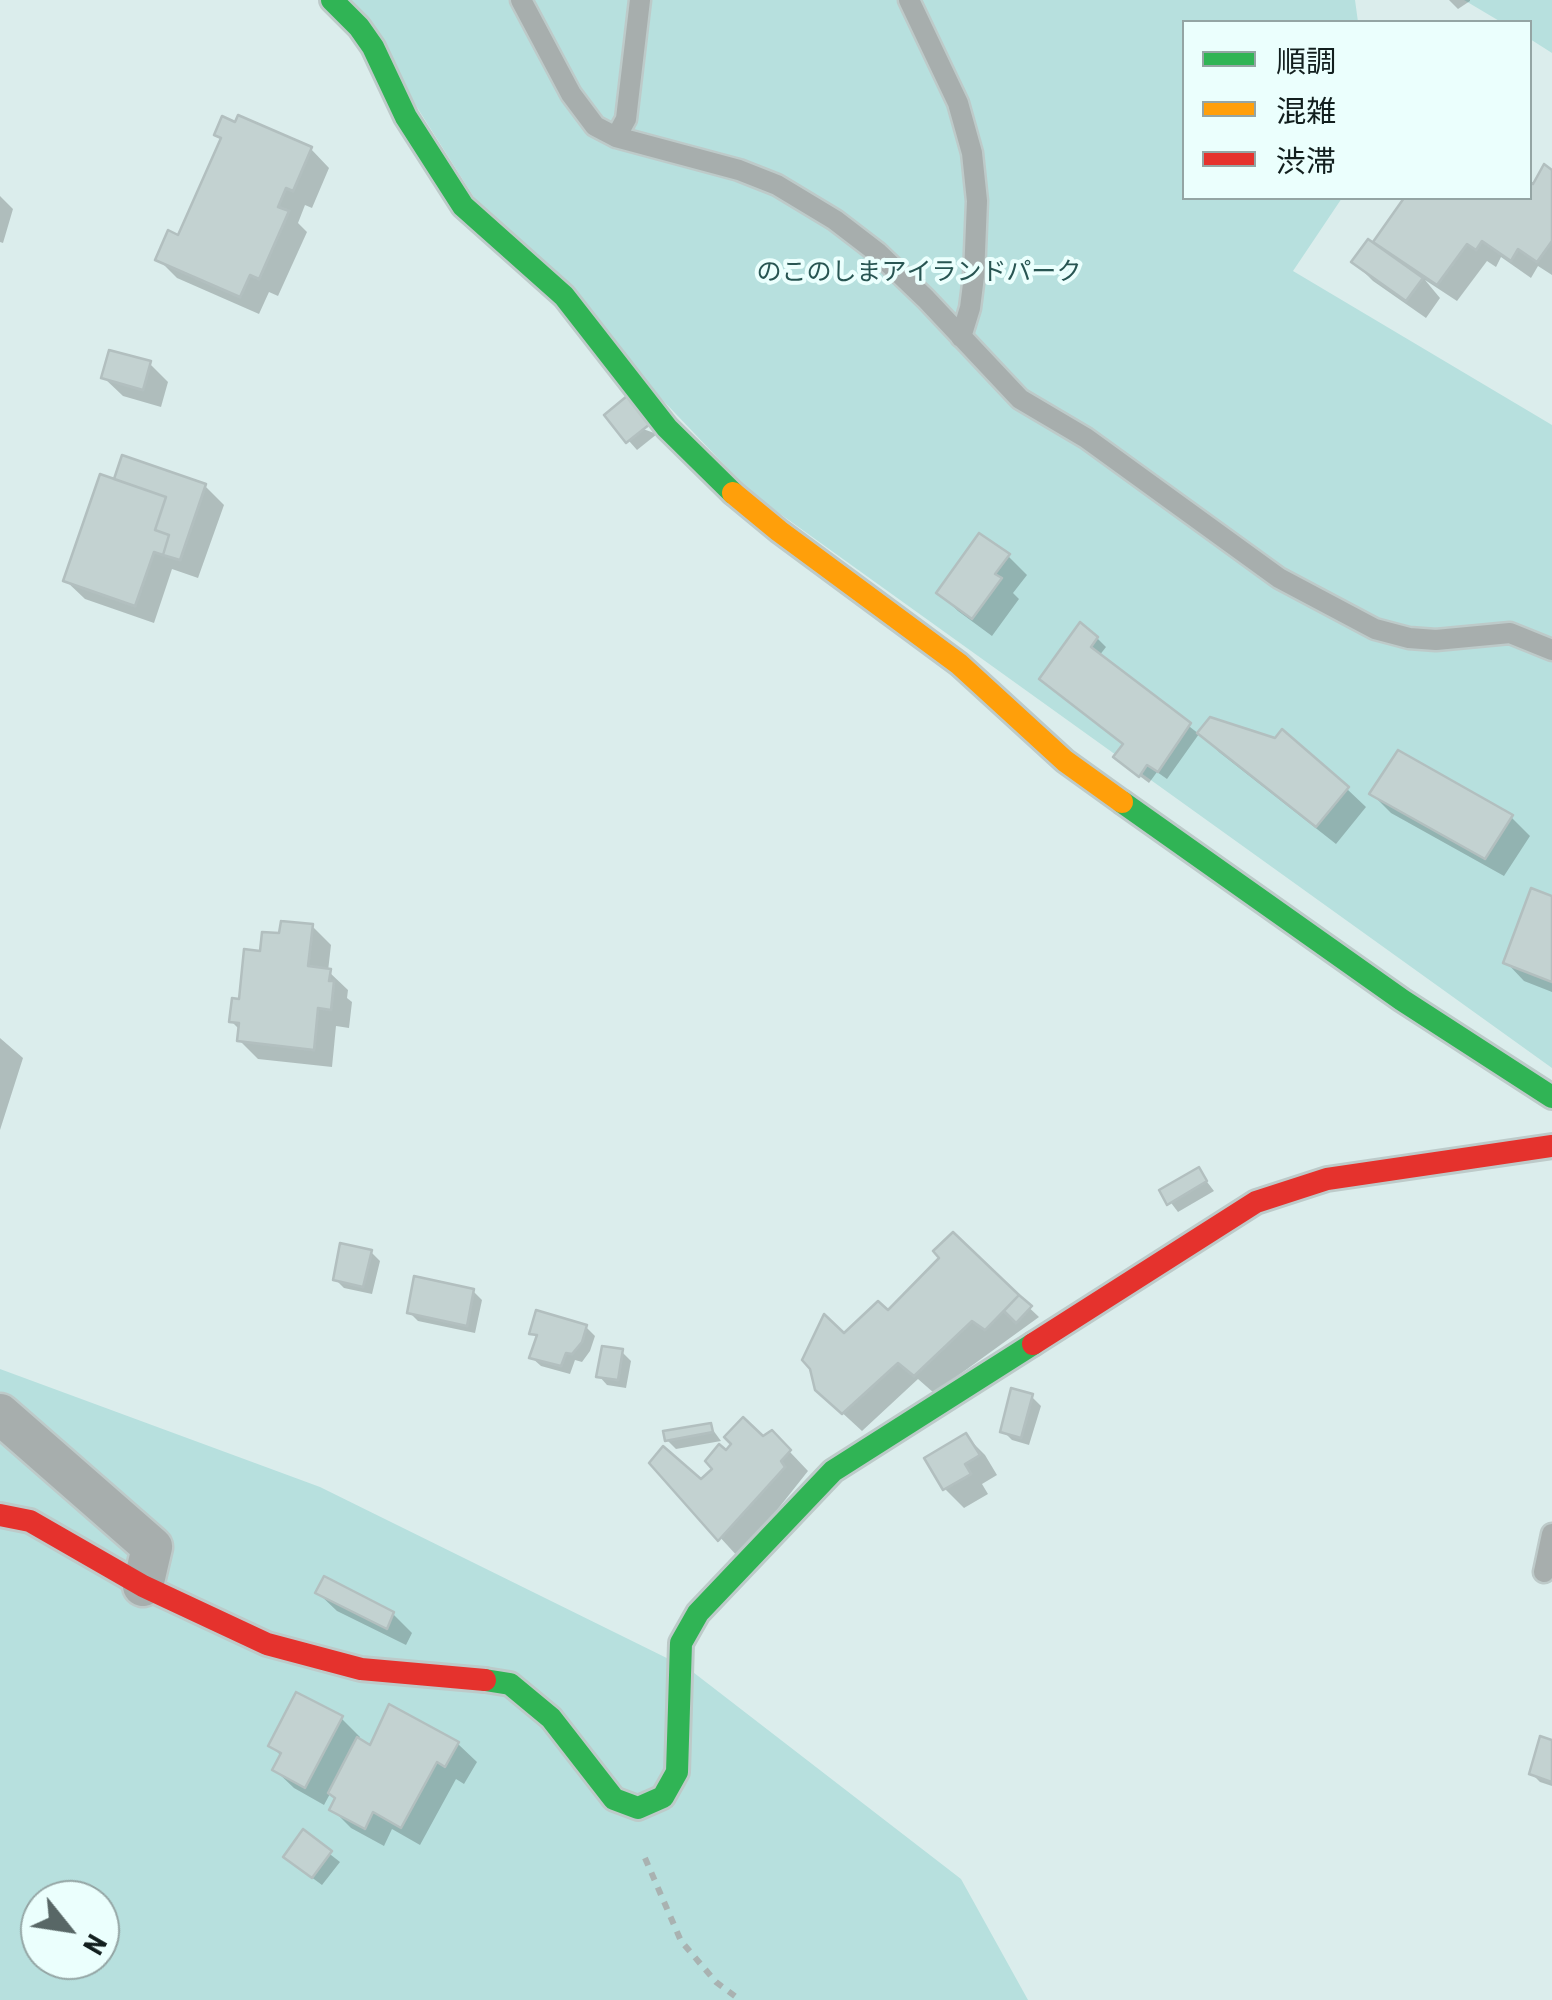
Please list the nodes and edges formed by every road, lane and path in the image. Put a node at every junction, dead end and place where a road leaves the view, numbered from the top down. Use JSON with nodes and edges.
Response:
{"nodes":[{"id":1,"x":332,"y":0,"type":"edge"},
{"id":2,"x":520,"y":0,"type":"edge"},
{"id":3,"x":640,"y":0,"type":"edge"},
{"id":4,"x":910,"y":0,"type":"edge"},
{"id":5,"x":616,"y":137,"type":"junction"},
{"id":6,"x":961,"y":337,"type":"junction"},
{"id":7,"x":1552,"y":650,"type":"edge"},
{"id":8,"x":1552,"y":1097,"type":"edge"},
{"id":9,"x":1551,"y":1148,"type":"edge"},
{"id":10,"x":0,"y":1414,"type":"edge"},
{"id":11,"x":0,"y":1515,"type":"edge"},
{"id":12,"x":1552,"y":1534,"type":"edge"},
{"id":13,"x":1544,"y":1572,"type":"dead end"},
{"id":14,"x":143,"y":1586,"type":"junction"},
{"id":15,"x":614,"y":1799,"type":"junction"},
{"id":16,"x":740,"y":2000,"type":"edge"}],
"edges":[{"from":1,"to":8,"type":"street"},
{"from":2,"to":5,"type":"lane"},
{"from":3,"to":5,"type":"lane"},
{"from":4,"to":6,"type":"lane"},
{"from":5,"to":6,"type":"lane"},
{"from":6,"to":7,"type":"lane"},
{"from":9,"to":15,"type":"street"},
{"from":10,"to":14,"type":"street"},
{"from":11,"to":14,"type":"street"},
{"from":12,"to":13,"type":"lane"},
{"from":14,"to":15,"type":"street"},
{"from":15,"to":16,"type":"path"}]}
